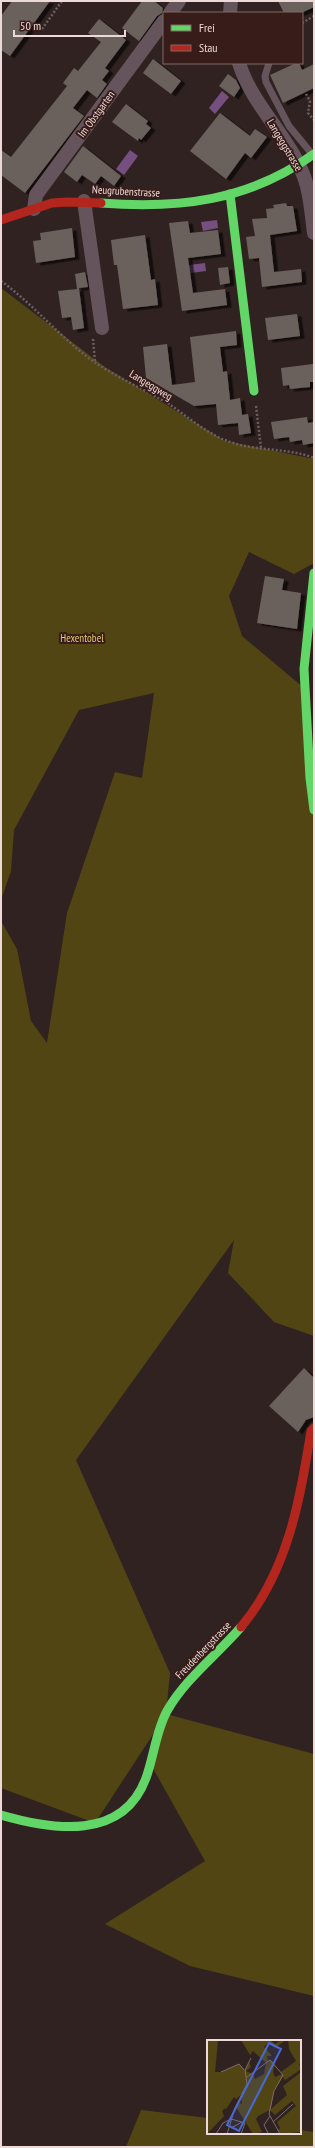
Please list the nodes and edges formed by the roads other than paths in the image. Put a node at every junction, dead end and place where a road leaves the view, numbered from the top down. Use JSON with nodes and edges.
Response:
{"nodes":[{"id":1,"x":179,"y":1,"type":"edge"},
{"id":2,"x":231,"y":1,"type":"edge"},
{"id":3,"x":171,"y":12,"type":"edge"},
{"id":4,"x":230,"y":12,"type":"edge"},
{"id":5,"x":163,"y":22,"type":"edge"},
{"id":6,"x":239,"y":64,"type":"edge"},
{"id":7,"x":269,"y":64,"type":"edge"},
{"id":8,"x":314,"y":155,"type":"edge"},
{"id":9,"x":300,"y":166,"type":"junction"},
{"id":10,"x":230,"y":194,"type":"junction"},
{"id":11,"x":84,"y":201,"type":"junction"},
{"id":12,"x":34,"y":210,"type":"junction"},
{"id":13,"x":1,"y":220,"type":"edge"},
{"id":14,"x":314,"y":233,"type":"edge"},
{"id":15,"x":102,"y":328,"type":"road end"},
{"id":16,"x":254,"y":391,"type":"road end"},
{"id":17,"x":314,"y":573,"type":"edge"},
{"id":18,"x":314,"y":810,"type":"edge"},
{"id":19,"x":314,"y":1428,"type":"edge"},
{"id":20,"x":1,"y":1815,"type":"edge"}],
"edges":[{"from":1,"to":3,"type":"street"},
{"from":2,"to":4,"type":"street"},
{"from":5,"to":12,"type":"street","name":"Im Obstgarten"},
{"from":6,"to":9,"type":"street","name":"Langeggstrasse"},
{"from":7,"to":8,"type":"lane"},
{"from":8,"to":9,"type":"street","name":"Neugrubenstrasse"},
{"from":9,"to":10,"type":"street","name":"Neugrubenstrasse"},
{"from":9,"to":14,"type":"street","name":"Langeggstrasse"},
{"from":10,"to":11,"type":"street","name":"Neugrubenstrasse"},
{"from":10,"to":16,"type":"street"},
{"from":11,"to":12,"type":"street","name":"Neugrubenstrasse"},
{"from":11,"to":15,"type":"street"},
{"from":12,"to":13,"type":"street","name":"Neugrubenstrasse"},
{"from":17,"to":18,"type":"street"},
{"from":19,"to":20,"type":"street","name":"Freudenbergstrasse"}]}
